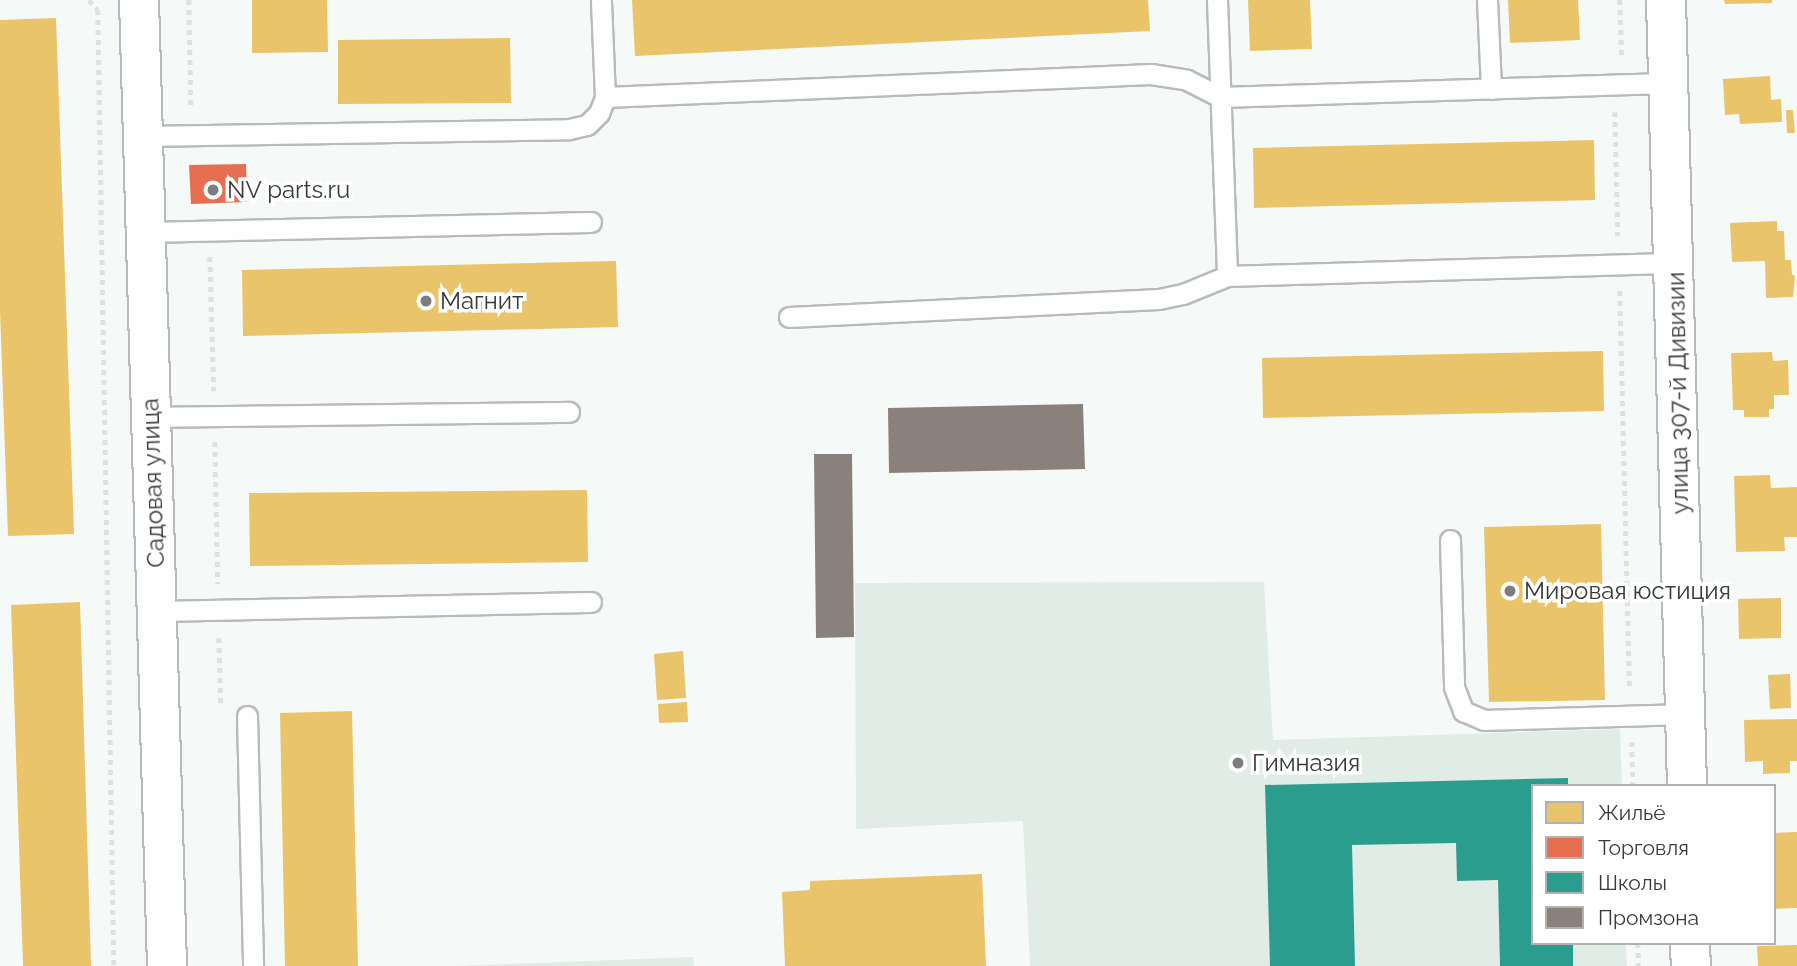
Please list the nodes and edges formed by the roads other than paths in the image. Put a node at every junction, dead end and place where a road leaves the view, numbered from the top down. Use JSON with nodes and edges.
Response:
{"nodes":[{"id":1,"x":139,"y":0,"type":"edge"},
{"id":2,"x":601,"y":0,"type":"edge"},
{"id":3,"x":1217,"y":0,"type":"edge"},
{"id":4,"x":1487,"y":0,"type":"edge"},
{"id":5,"x":1666,"y":0,"type":"edge"},
{"id":6,"x":1668,"y":83,"type":"junction"},
{"id":7,"x":1491,"y":89,"type":"junction"},
{"id":8,"x":605,"y":97,"type":"junction"},
{"id":9,"x":1220,"y":97,"type":"junction"},
{"id":10,"x":143,"y":136,"type":"junction"},
{"id":11,"x":591,"y":222,"type":"dead end"},
{"id":12,"x":146,"y":232,"type":"junction"},
{"id":13,"x":1675,"y":263,"type":"junction"},
{"id":14,"x":1227,"y":276,"type":"junction"},
{"id":15,"x":789,"y":317,"type":"dead end"},
{"id":16,"x":569,"y":412,"type":"dead end"},
{"id":17,"x":151,"y":417,"type":"junction"},
{"id":18,"x":1450,"y":540,"type":"dead end"},
{"id":19,"x":591,"y":602,"type":"dead end"},
{"id":20,"x":157,"y":611,"type":"junction"},
{"id":21,"x":1685,"y":714,"type":"junction"},
{"id":22,"x":247,"y":716,"type":"dead end"},
{"id":23,"x":1687,"y":784,"type":"edge"},
{"id":24,"x":1690,"y":945,"type":"edge"},
{"id":25,"x":167,"y":966,"type":"edge"},
{"id":26,"x":253,"y":966,"type":"edge"},
{"id":27,"x":1691,"y":966,"type":"edge"}],
"edges":[{"from":1,"to":10,"type":"street","name":"Садовая улица"},
{"from":2,"to":8,"type":"lane"},
{"from":3,"to":9,"type":"lane"},
{"from":4,"to":7,"type":"lane"},
{"from":5,"to":6,"type":"street","name":"улица 307-й Дивизии"},
{"from":6,"to":7,"type":"lane"},
{"from":6,"to":13,"type":"street","name":"улица 307-й Дивизии"},
{"from":7,"to":9,"type":"lane"},
{"from":8,"to":9,"type":"lane"},
{"from":8,"to":10,"type":"lane"},
{"from":9,"to":14,"type":"lane"},
{"from":10,"to":12,"type":"street","name":"Садовая улица"},
{"from":11,"to":12,"type":"lane"},
{"from":12,"to":17,"type":"street","name":"Садовая улица"},
{"from":13,"to":14,"type":"lane"},
{"from":13,"to":21,"type":"street","name":"улица 307-й Дивизии"},
{"from":14,"to":15,"type":"lane"},
{"from":16,"to":17,"type":"lane"},
{"from":17,"to":20,"type":"street","name":"Садовая улица"},
{"from":18,"to":21,"type":"lane"},
{"from":19,"to":20,"type":"lane"},
{"from":20,"to":25,"type":"street","name":"Садовая улица"},
{"from":21,"to":23,"type":"street","name":"улица 307-й Дивизии"},
{"from":22,"to":26,"type":"lane"},
{"from":24,"to":27,"type":"street"}]}
